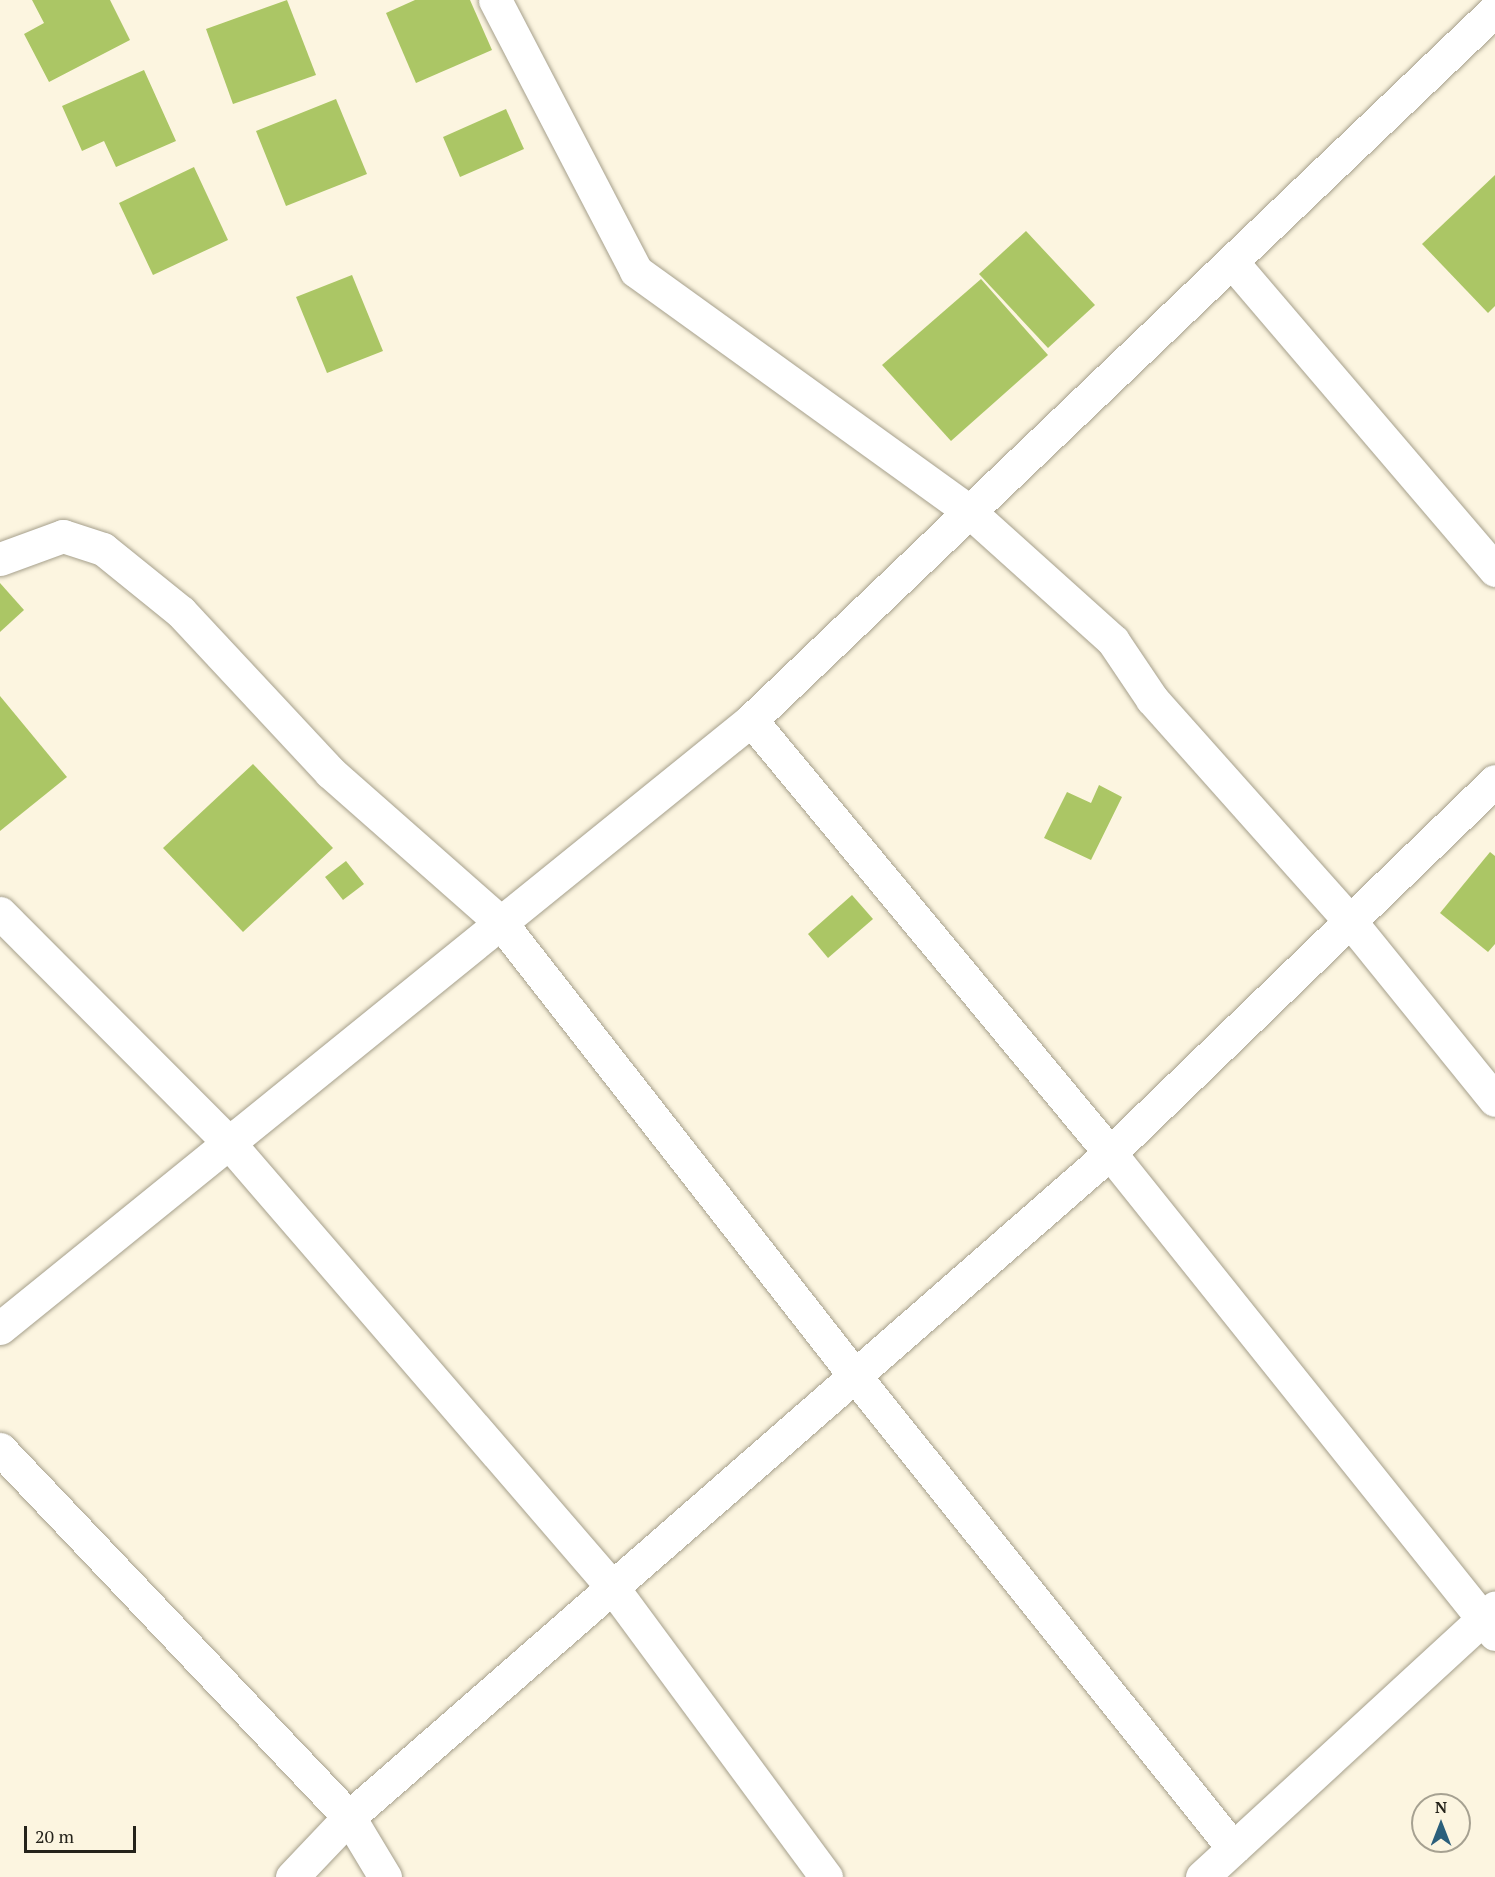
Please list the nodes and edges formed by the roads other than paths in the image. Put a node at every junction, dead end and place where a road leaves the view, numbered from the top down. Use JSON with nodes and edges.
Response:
{"nodes":[{"id":1,"x":495,"y":0,"type":"edge"},
{"id":2,"x":1493,"y":17,"type":"edge"},
{"id":3,"x":1232,"y":262,"type":"junction"},
{"id":4,"x":968,"y":513,"type":"junction"},
{"id":5,"x":0,"y":559,"type":"edge"},
{"id":6,"x":1495,"y":570,"type":"edge"},
{"id":7,"x":751,"y":720,"type":"junction"},
{"id":8,"x":1495,"y":781,"type":"edge"},
{"id":9,"x":0,"y":913,"type":"edge"},
{"id":10,"x":1350,"y":921,"type":"junction"},
{"id":11,"x":501,"y":923,"type":"junction"},
{"id":12,"x":1495,"y":1100,"type":"edge"},
{"id":13,"x":229,"y":1143,"type":"junction"},
{"id":14,"x":1110,"y":1153,"type":"junction"},
{"id":15,"x":0,"y":1328,"type":"edge"},
{"id":16,"x":855,"y":1376,"type":"junction"},
{"id":17,"x":0,"y":1449,"type":"edge"},
{"id":18,"x":613,"y":1588,"type":"junction"},
{"id":19,"x":1491,"y":1621,"type":"edge"},
{"id":20,"x":349,"y":1817,"type":"junction"},
{"id":21,"x":1233,"y":1848,"type":"junction"},
{"id":22,"x":1205,"y":1876,"type":"edge"},
{"id":23,"x":292,"y":1877,"type":"edge"},
{"id":24,"x":385,"y":1877,"type":"edge"},
{"id":25,"x":826,"y":1877,"type":"edge"}],
"edges":[{"from":1,"to":4,"type":"street"},
{"from":2,"to":3,"type":"street"},
{"from":3,"to":4,"type":"street"},
{"from":3,"to":6,"type":"street"},
{"from":4,"to":7,"type":"street"},
{"from":4,"to":10,"type":"street"},
{"from":5,"to":11,"type":"street"},
{"from":7,"to":11,"type":"street"},
{"from":7,"to":14,"type":"street"},
{"from":8,"to":10,"type":"street"},
{"from":9,"to":13,"type":"street"},
{"from":10,"to":12,"type":"street"},
{"from":10,"to":14,"type":"street"},
{"from":11,"to":13,"type":"street"},
{"from":11,"to":16,"type":"street"},
{"from":13,"to":15,"type":"street"},
{"from":13,"to":18,"type":"street"},
{"from":14,"to":16,"type":"street"},
{"from":14,"to":19,"type":"street"},
{"from":16,"to":18,"type":"street"},
{"from":16,"to":21,"type":"street"},
{"from":17,"to":20,"type":"street"},
{"from":18,"to":20,"type":"street"},
{"from":18,"to":25,"type":"street"},
{"from":19,"to":21,"type":"street"},
{"from":20,"to":23,"type":"street"},
{"from":20,"to":24,"type":"street"},
{"from":21,"to":22,"type":"street"}]}
